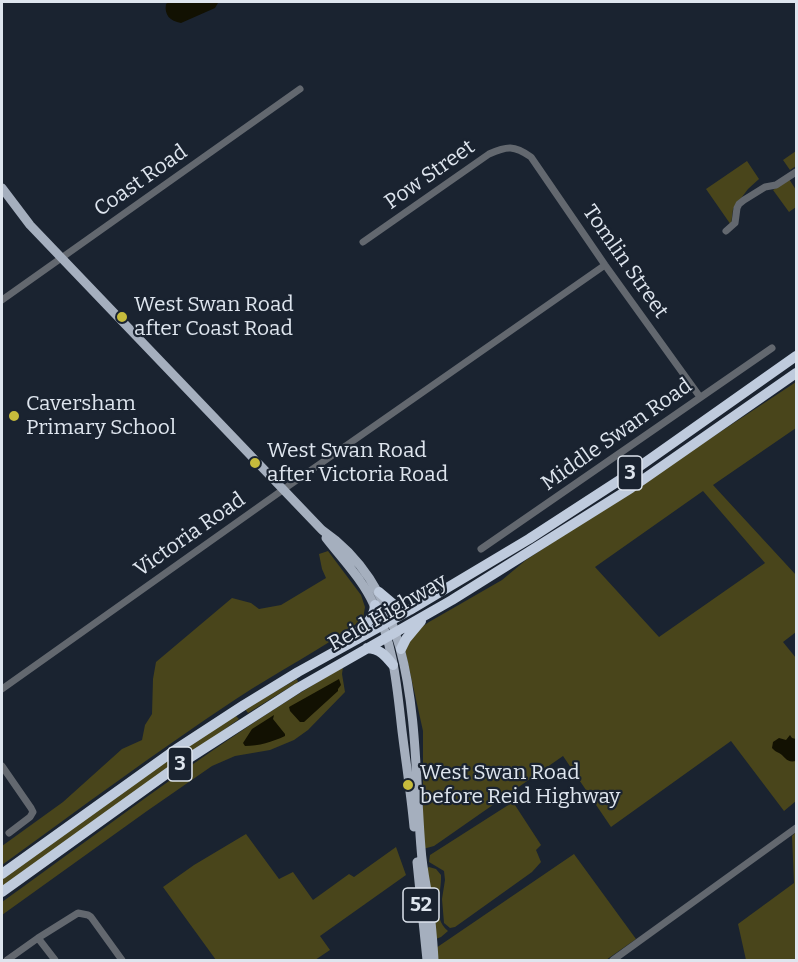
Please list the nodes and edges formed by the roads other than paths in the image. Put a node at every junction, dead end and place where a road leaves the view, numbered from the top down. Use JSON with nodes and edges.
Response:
{"nodes":[{"id":1,"x":300,"y":89,"type":"dead end"},
{"id":2,"x":520,"y":149,"type":"joint"},
{"id":3,"x":796,"y":172,"type":"edge"},
{"id":4,"x":2,"y":188,"type":"edge"},
{"id":5,"x":726,"y":231,"type":"dead end"},
{"id":6,"x":363,"y":242,"type":"dead end"},
{"id":7,"x":62,"y":258,"type":"junction"},
{"id":8,"x":605,"y":265,"type":"junction"},
{"id":9,"x":2,"y":300,"type":"edge"},
{"id":10,"x":772,"y":348,"type":"dead end"},
{"id":11,"x":796,"y":356,"type":"edge"},
{"id":12,"x":796,"y":373,"type":"edge"},
{"id":13,"x":700,"y":397,"type":"junction"},
{"id":14,"x":284,"y":489,"type":"junction"},
{"id":15,"x":322,"y":530,"type":"junction"},
{"id":16,"x":481,"y":549,"type":"dead end"},
{"id":17,"x":379,"y":592,"type":"junction"},
{"id":18,"x":375,"y":605,"type":"junction"},
{"id":19,"x":410,"y":610,"type":"junction"},
{"id":20,"x":424,"y":616,"type":"junction"},
{"id":21,"x":387,"y":623,"type":"junction"},
{"id":22,"x":391,"y":635,"type":"junction"},
{"id":23,"x":340,"y":648,"type":"junction"},
{"id":24,"x":367,"y":648,"type":"junction"},
{"id":25,"x":401,"y":649,"type":"junction"},
{"id":26,"x":393,"y":665,"type":"junction"},
{"id":27,"x":2,"y":689,"type":"edge"},
{"id":28,"x":2,"y":766,"type":"edge"},
{"id":29,"x":796,"y":828,"type":"edge"},
{"id":30,"x":9,"y":833,"type":"dead end"},
{"id":31,"x":2,"y":874,"type":"edge"},
{"id":32,"x":2,"y":892,"type":"edge"},
{"id":33,"x":38,"y":938,"type":"junction"},
{"id":34,"x":8,"y":960,"type":"edge"},
{"id":35,"x":55,"y":960,"type":"edge"},
{"id":36,"x":122,"y":960,"type":"edge"},
{"id":37,"x":428,"y":960,"type":"edge"},
{"id":38,"x":434,"y":960,"type":"edge"},
{"id":39,"x":613,"y":960,"type":"edge"}],
"edges":[{"from":1,"to":7,"type":"street","name":"Coast Road"},
{"from":2,"to":6,"type":"street","name":"Pow Street"},
{"from":2,"to":8,"type":"street","name":"Tomlin Street"},
{"from":3,"to":5,"type":"street"},
{"from":4,"to":7,"type":"main road","number":"52"},
{"from":7,"to":9,"type":"street","name":"Coast Road"},
{"from":7,"to":14,"type":"main road","number":"52"},
{"from":8,"to":13,"type":"street","name":"Tomlin Street"},
{"from":8,"to":14,"type":"street","name":"Victoria Road"},
{"from":10,"to":13,"type":"street","name":"Middle Swan Road"},
{"from":11,"to":19,"type":"highway","name":"Reid Highway","number":"3"},
{"from":12,"to":20,"type":"highway","name":"Reid Highway","number":"3"},
{"from":13,"to":16,"type":"street","name":"Middle Swan Road"},
{"from":14,"to":15,"type":"main road","number":"52"},
{"from":14,"to":27,"type":"street","name":"Victoria Road"},
{"from":15,"to":17,"type":"main road","number":"52"},
{"from":15,"to":18,"type":"main road","number":"52"},
{"from":17,"to":19,"type":"highway"},
{"from":17,"to":21,"type":"main road","number":"52"},
{"from":18,"to":21,"type":"main road","number":"52"},
{"from":18,"to":23,"type":"highway"},
{"from":19,"to":21,"type":"highway","name":"Reid Highway","number":"3"},
{"from":20,"to":22,"type":"highway","name":"Reid Highway","number":"3"},
{"from":20,"to":25,"type":"highway"},
{"from":21,"to":22,"type":"main road","number":"52"},
{"from":21,"to":23,"type":"highway","name":"Reid Highway","number":"3"},
{"from":22,"to":24,"type":"highway","name":"Reid Highway","number":"3"},
{"from":22,"to":25,"type":"main road","number":"52"},
{"from":22,"to":26,"type":"main road","number":"52"},
{"from":23,"to":31,"type":"highway","name":"Reid Highway","number":"3"},
{"from":24,"to":26,"type":"highway"},
{"from":24,"to":32,"type":"highway","name":"Reid Highway","number":"3"},
{"from":25,"to":38,"type":"main road","number":"52"},
{"from":26,"to":37,"type":"main road","number":"52"},
{"from":28,"to":30,"type":"street"},
{"from":29,"to":39,"type":"street"},
{"from":33,"to":34,"type":"street"},
{"from":33,"to":35,"type":"street"},
{"from":33,"to":36,"type":"street"}]}
